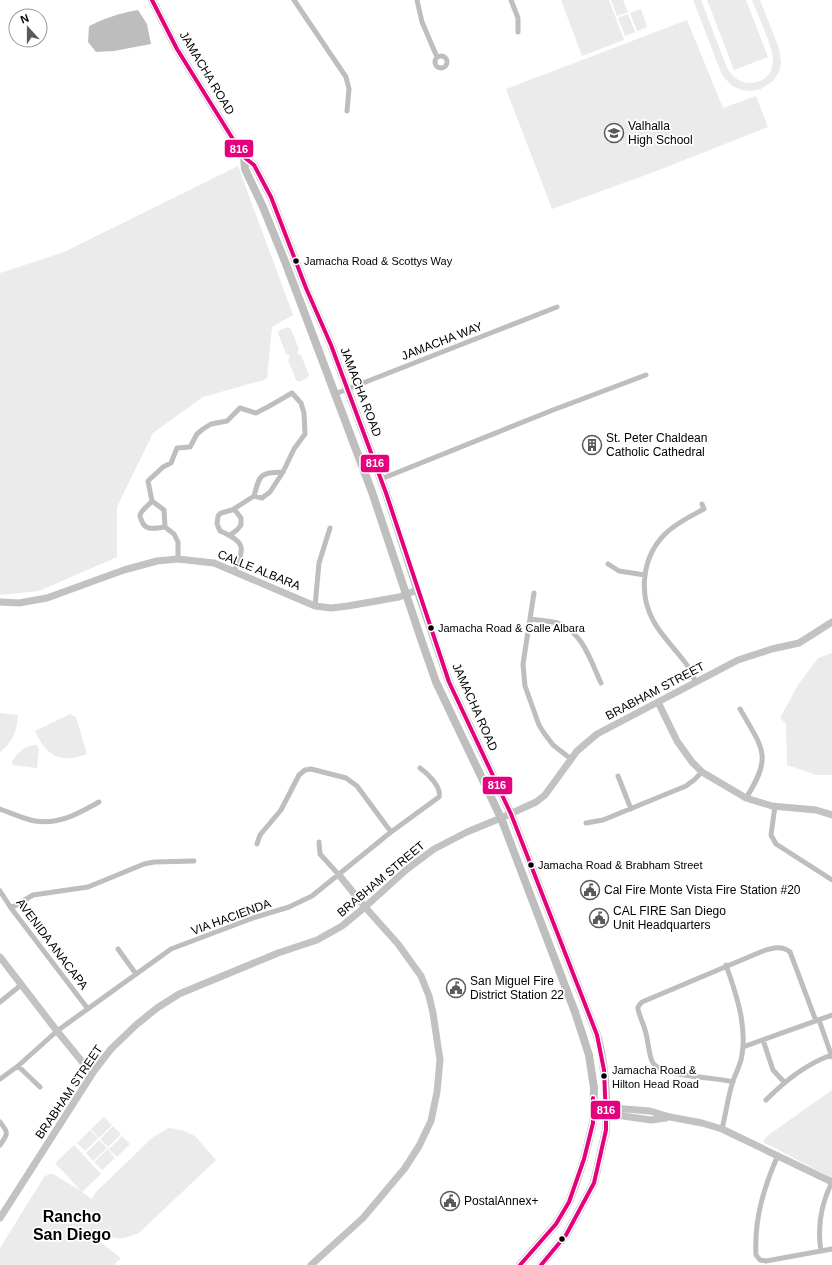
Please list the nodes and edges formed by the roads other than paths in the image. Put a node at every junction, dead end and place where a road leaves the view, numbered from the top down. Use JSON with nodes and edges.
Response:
{"nodes":[{"id":1,"x":152,"y":0,"type":"edge"},
{"id":2,"x":294,"y":0,"type":"edge"},
{"id":3,"x":417,"y":0,"type":"edge"},
{"id":4,"x":511,"y":0,"type":"edge"},
{"id":5,"x":518,"y":32,"type":"dead end"},
{"id":6,"x":437,"y":57,"type":"dead end"},
{"id":7,"x":346,"y":111,"type":"dead end"},
{"id":8,"x":244,"y":157,"type":"junction"},
{"id":9,"x":306,"y":288,"type":"junction"},
{"id":10,"x":300,"y":303,"type":"junction"},
{"id":11,"x":557,"y":307,"type":"dead end"},
{"id":12,"x":646,"y":375,"type":"dead end"},
{"id":13,"x":347,"y":388,"type":"junction"},
{"id":14,"x":335,"y":394,"type":"junction"},
{"id":15,"x":283,"y":472,"type":"junction"},
{"id":16,"x":381,"y":479,"type":"junction"},
{"id":17,"x":254,"y":496,"type":"junction"},
{"id":18,"x":152,"y":501,"type":"junction"},
{"id":19,"x":702,"y":504,"type":"dead end"},
{"id":20,"x":234,"y":509,"type":"junction"},
{"id":21,"x":165,"y":527,"type":"junction"},
{"id":22,"x":330,"y":528,"type":"dead end"},
{"id":23,"x":230,"y":535,"type":"junction"},
{"id":24,"x":178,"y":559,"type":"junction"},
{"id":25,"x":608,"y":564,"type":"dead end"},
{"id":26,"x":234,"y":571,"type":"junction"},
{"id":27,"x":645,"y":575,"type":"junction"},
{"id":28,"x":417,"y":590,"type":"junction"},
{"id":29,"x":534,"y":593,"type":"dead end"},
{"id":30,"x":406,"y":594,"type":"junction"},
{"id":31,"x":0,"y":602,"type":"edge"},
{"id":32,"x":315,"y":606,"type":"junction"},
{"id":33,"x":530,"y":619,"type":"junction"},
{"id":34,"x":832,"y":622,"type":"edge"},
{"id":35,"x":696,"y":682,"type":"junction"},
{"id":36,"x":601,"y":683,"type":"dead end"},
{"id":37,"x":658,"y":702,"type":"junction"},
{"id":38,"x":740,"y":709,"type":"dead end"},
{"id":39,"x":571,"y":759,"type":"junction"},
{"id":40,"x":420,"y":768,"type":"dead end"},
{"id":41,"x":702,"y":772,"type":"junction"},
{"id":42,"x":618,"y":776,"type":"dead end"},
{"id":43,"x":746,"y":798,"type":"junction"},
{"id":44,"x":99,"y":802,"type":"dead end"},
{"id":45,"x":775,"y":806,"type":"junction"},
{"id":46,"x":631,"y":809,"type":"junction"},
{"id":47,"x":0,"y":810,"type":"edge"},
{"id":48,"x":511,"y":814,"type":"junction"},
{"id":49,"x":832,"y":815,"type":"edge"},
{"id":50,"x":501,"y":818,"type":"junction"},
{"id":51,"x":586,"y":823,"type":"dead end"},
{"id":52,"x":391,"y":832,"type":"junction"},
{"id":53,"x":319,"y":842,"type":"dead end"},
{"id":54,"x":258,"y":844,"type":"dead end"},
{"id":55,"x":194,"y":861,"type":"dead end"},
{"id":56,"x":339,"y":875,"type":"junction"},
{"id":57,"x":832,"y":880,"type":"edge"},
{"id":58,"x":0,"y":891,"type":"edge"},
{"id":59,"x":365,"y":907,"type":"junction"},
{"id":60,"x":11,"y":908,"type":"junction"},
{"id":61,"x":118,"y":949,"type":"dead end"},
{"id":62,"x":0,"y":957,"type":"edge"},
{"id":63,"x":726,"y":965,"type":"junction"},
{"id":64,"x":136,"y":974,"type":"junction"},
{"id":65,"x":21,"y":985,"type":"junction"},
{"id":66,"x":0,"y":1002,"type":"edge"},
{"id":67,"x":88,"y":1009,"type":"junction"},
{"id":68,"x":832,"y":1015,"type":"edge"},
{"id":69,"x":818,"y":1020,"type":"junction"},
{"id":70,"x":57,"y":1031,"type":"junction"},
{"id":71,"x":763,"y":1040,"type":"junction"},
{"id":72,"x":743,"y":1047,"type":"junction"},
{"id":73,"x":832,"y":1056,"type":"edge"},
{"id":74,"x":18,"y":1066,"type":"junction"},
{"id":75,"x":94,"y":1071,"type":"junction"},
{"id":76,"x":0,"y":1079,"type":"edge"},
{"id":77,"x":733,"y":1082,"type":"junction"},
{"id":78,"x":784,"y":1082,"type":"junction"},
{"id":79,"x":40,"y":1087,"type":"dead end"},
{"id":80,"x":766,"y":1100,"type":"dead end"},
{"id":81,"x":593,"y":1109,"type":"junction"},
{"id":82,"x":607,"y":1109,"type":"junction"},
{"id":83,"x":0,"y":1122,"type":"edge"},
{"id":84,"x":722,"y":1129,"type":"junction"},
{"id":85,"x":0,"y":1145,"type":"edge"},
{"id":86,"x":778,"y":1155,"type":"junction"},
{"id":87,"x":832,"y":1182,"type":"edge"},
{"id":88,"x":0,"y":1218,"type":"edge"},
{"id":89,"x":832,"y":1249,"type":"edge"},
{"id":90,"x":821,"y":1251,"type":"junction"},
{"id":91,"x":525,"y":1263,"type":"edge"},
{"id":92,"x":311,"y":1265,"type":"edge"},
{"id":93,"x":541,"y":1265,"type":"edge"}],
"edges":[{"from":1,"to":8,"type":"main road","name":"JAMACHA ROAD"},
{"from":2,"to":7,"type":"street"},
{"from":3,"to":6,"type":"street"},
{"from":4,"to":5,"type":"street"},
{"from":8,"to":9,"type":"main road","name":"JAMACHA ROAD"},
{"from":8,"to":10,"type":"main road","name":"JAMACHA ROAD"},
{"from":9,"to":10,"type":"main road"},
{"from":9,"to":13,"type":"main road","name":"JAMACHA ROAD"},
{"from":10,"to":14,"type":"main road","name":"JAMACHA ROAD"},
{"from":11,"to":13,"type":"street","name":"JAMACHA WAY"},
{"from":12,"to":16,"type":"street"},
{"from":13,"to":14,"type":"street","name":"JAMACHA WAY"},
{"from":13,"to":16,"type":"main road","name":"JAMACHA ROAD"},
{"from":14,"to":30,"type":"main road","name":"JAMACHA ROAD"},
{"from":15,"to":17,"type":"street"},
{"from":15,"to":17,"type":"street"},
{"from":15,"to":18,"type":"street"},
{"from":16,"to":28,"type":"main road","name":"JAMACHA ROAD"},
{"from":17,"to":20,"type":"street"},
{"from":18,"to":21,"type":"street"},
{"from":18,"to":21,"type":"street"},
{"from":19,"to":27,"type":"street"},
{"from":20,"to":23,"type":"street"},
{"from":20,"to":23,"type":"street"},
{"from":21,"to":24,"type":"street"},
{"from":22,"to":32,"type":"street"},
{"from":23,"to":26,"type":"street"},
{"from":24,"to":26,"type":"street","name":"CALLE ALBARA"},
{"from":24,"to":31,"type":"street","name":"CALLE ALBARA"},
{"from":25,"to":27,"type":"street"},
{"from":26,"to":32,"type":"street","name":"CALLE ALBARA"},
{"from":27,"to":35,"type":"street"},
{"from":28,"to":30,"type":"street","name":"CALLE ALBARA"},
{"from":28,"to":48,"type":"main road","name":"JAMACHA ROAD"},
{"from":29,"to":33,"type":"street"},
{"from":30,"to":32,"type":"street","name":"CALLE ALBARA"},
{"from":30,"to":50,"type":"main road","name":"JAMACHA ROAD"},
{"from":33,"to":36,"type":"street"},
{"from":33,"to":39,"type":"street"},
{"from":34,"to":35,"type":"street","name":"BRABHAM STREET"},
{"from":35,"to":37,"type":"street","name":"BRABHAM STREET"},
{"from":37,"to":39,"type":"street","name":"BRABHAM STREET"},
{"from":37,"to":41,"type":"street"},
{"from":38,"to":43,"type":"street"},
{"from":39,"to":48,"type":"street","name":"BRABHAM STREET"},
{"from":40,"to":52,"type":"street","name":"VIA HACIENDA"},
{"from":41,"to":43,"type":"street"},
{"from":41,"to":46,"type":"street"},
{"from":42,"to":46,"type":"street"},
{"from":43,"to":45,"type":"street"},
{"from":44,"to":47,"type":"street"},
{"from":45,"to":49,"type":"street"},
{"from":45,"to":57,"type":"street"},
{"from":46,"to":51,"type":"street"},
{"from":48,"to":50,"type":"street","name":"BRABHAM STREET"},
{"from":48,"to":82,"type":"main road","name":"JAMACHA ROAD"},
{"from":50,"to":59,"type":"street","name":"BRABHAM STREET"},
{"from":50,"to":81,"type":"main road","name":"JAMACHA ROAD"},
{"from":52,"to":54,"type":"street"},
{"from":52,"to":56,"type":"street","name":"VIA HACIENDA"},
{"from":53,"to":56,"type":"street"},
{"from":55,"to":60,"type":"street"},
{"from":56,"to":59,"type":"street"},
{"from":56,"to":64,"type":"street","name":"VIA HACIENDA"},
{"from":58,"to":60,"type":"street","name":"AVENIDA ANACAPA"},
{"from":59,"to":75,"type":"street","name":"BRABHAM STREET"},
{"from":59,"to":92,"type":"street"},
{"from":60,"to":67,"type":"street","name":"AVENIDA ANACAPA"},
{"from":61,"to":64,"type":"street"},
{"from":62,"to":65,"type":"street"},
{"from":63,"to":69,"type":"street"},
{"from":63,"to":72,"type":"street"},
{"from":63,"to":77,"type":"street"},
{"from":64,"to":67,"type":"street","name":"VIA HACIENDA"},
{"from":65,"to":66,"type":"street"},
{"from":65,"to":70,"type":"street"},
{"from":67,"to":70,"type":"street","name":"VIA HACIENDA"},
{"from":68,"to":69,"type":"street"},
{"from":69,"to":71,"type":"street"},
{"from":69,"to":73,"type":"street"},
{"from":70,"to":74,"type":"street","name":"VIA HACIENDA"},
{"from":70,"to":75,"type":"street"},
{"from":71,"to":72,"type":"street"},
{"from":71,"to":78,"type":"street"},
{"from":72,"to":77,"type":"street"},
{"from":73,"to":78,"type":"street"},
{"from":74,"to":76,"type":"street","name":"VIA HACIENDA"},
{"from":74,"to":79,"type":"street"},
{"from":75,"to":88,"type":"street","name":"BRABHAM STREET"},
{"from":77,"to":84,"type":"street"},
{"from":78,"to":80,"type":"street"},
{"from":81,"to":82,"type":"street"},
{"from":81,"to":91,"type":"main road","name":"JAMACHA ROAD"},
{"from":82,"to":84,"type":"street"},
{"from":82,"to":93,"type":"main road","name":"JAMACHA ROAD"},
{"from":83,"to":85,"type":"street"},
{"from":84,"to":86,"type":"street"},
{"from":86,"to":87,"type":"street"},
{"from":86,"to":90,"type":"street"},
{"from":87,"to":90,"type":"street"},
{"from":89,"to":90,"type":"street"}]}
